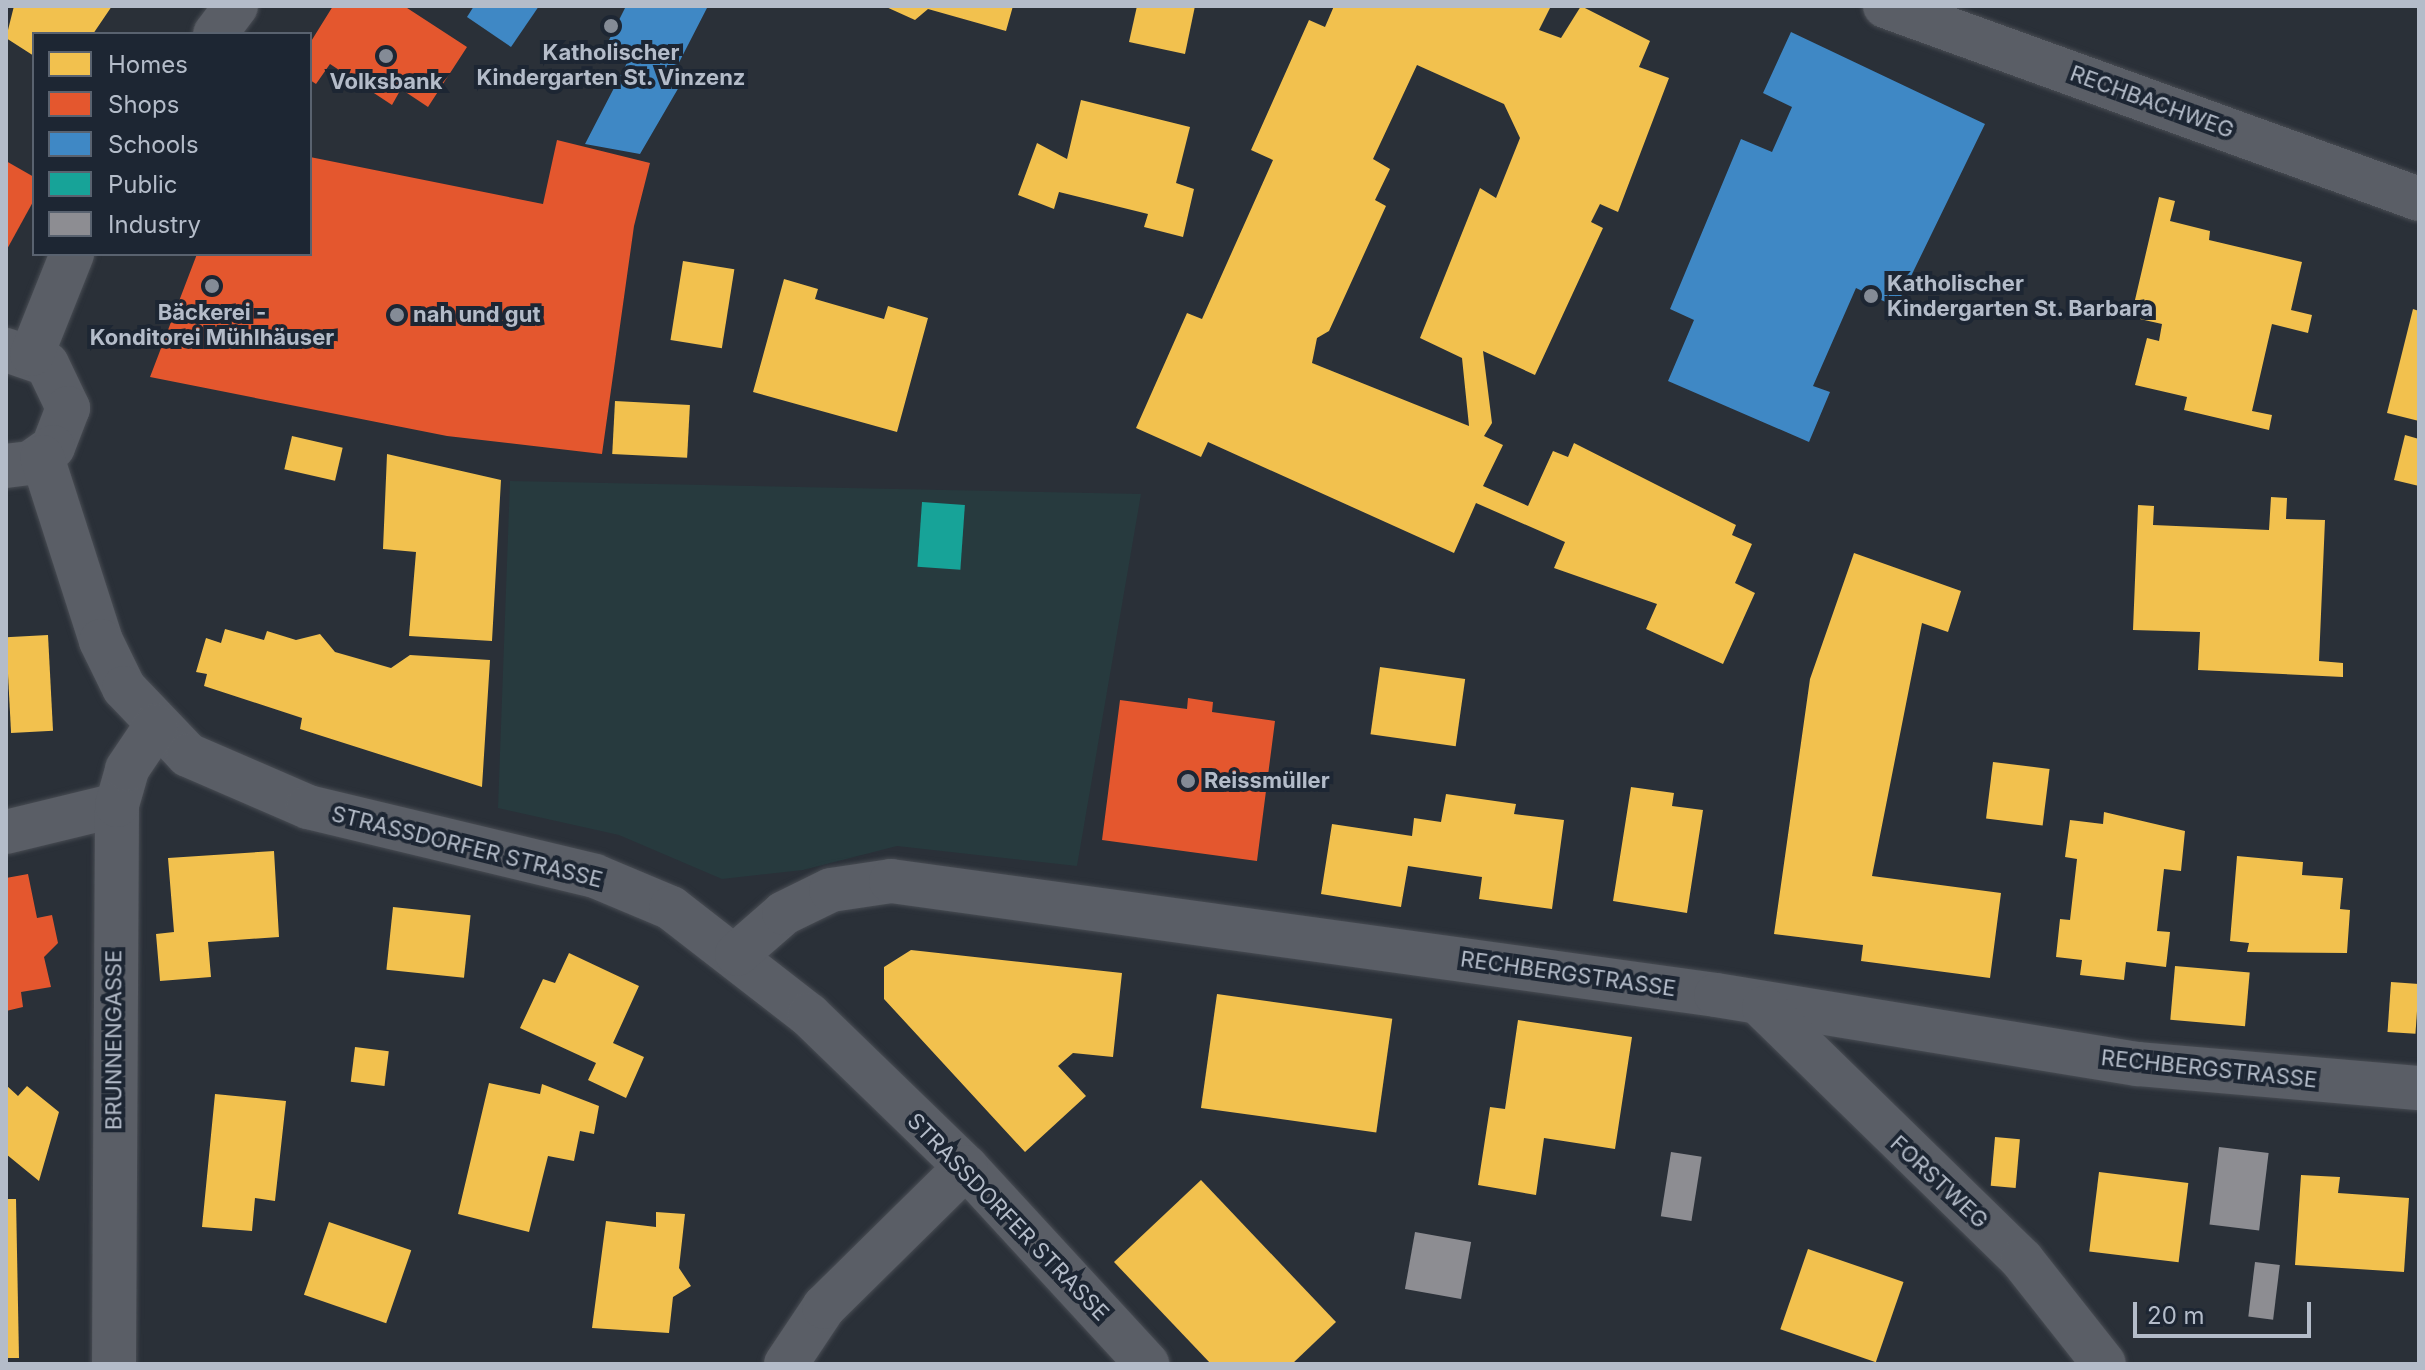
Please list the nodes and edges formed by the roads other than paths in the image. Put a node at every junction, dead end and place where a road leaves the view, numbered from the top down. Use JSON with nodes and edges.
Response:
{"nodes":[{"id":1,"x":236,"y":6,"type":"edge"},
{"id":2,"x":1885,"y":6,"type":"edge"},
{"id":3,"x":216,"y":32,"type":"edge"},
{"id":4,"x":2419,"y":199,"type":"edge"},
{"id":5,"x":71,"y":256,"type":"edge"},
{"id":6,"x":19,"y":352,"type":"edge"},
{"id":7,"x":24,"y":462,"type":"edge"},
{"id":8,"x":156,"y":726,"type":"junction"},
{"id":9,"x":117,"y":805,"type":"junction"},
{"id":10,"x":6,"y":832,"type":"edge"},
{"id":11,"x":737,"y":954,"type":"junction"},
{"id":12,"x":1764,"y":1008,"type":"junction"},
{"id":13,"x":2419,"y":1088,"type":"edge"},
{"id":14,"x":966,"y":1167,"type":"junction"},
{"id":15,"x":114,"y":1364,"type":"edge"},
{"id":16,"x":786,"y":1364,"type":"edge"},
{"id":17,"x":1147,"y":1364,"type":"edge"},
{"id":18,"x":2104,"y":1364,"type":"edge"}],
"edges":[{"from":1,"to":3,"type":"street"},
{"from":2,"to":4,"type":"street","name":"RECHBACHWEG"},
{"from":5,"to":6,"type":"street"},
{"from":6,"to":7,"type":"street"},
{"from":7,"to":8,"type":"street","name":"STRASSDORFER STRASSE"},
{"from":8,"to":9,"type":"street","name":"BRUNNENGASSE"},
{"from":8,"to":11,"type":"street","name":"STRASSDORFER STRASSE"},
{"from":9,"to":10,"type":"street"},
{"from":9,"to":15,"type":"street","name":"BRUNNENGASSE"},
{"from":11,"to":12,"type":"street","name":"RECHBERGSTRASSE"},
{"from":11,"to":14,"type":"street","name":"STRASSDORFER STRASSE"},
{"from":12,"to":13,"type":"street","name":"RECHBERGSTRASSE"},
{"from":12,"to":18,"type":"street","name":"FORSTWEG"},
{"from":14,"to":16,"type":"street"},
{"from":14,"to":17,"type":"street","name":"STRASSDORFER STRASSE"}]}
